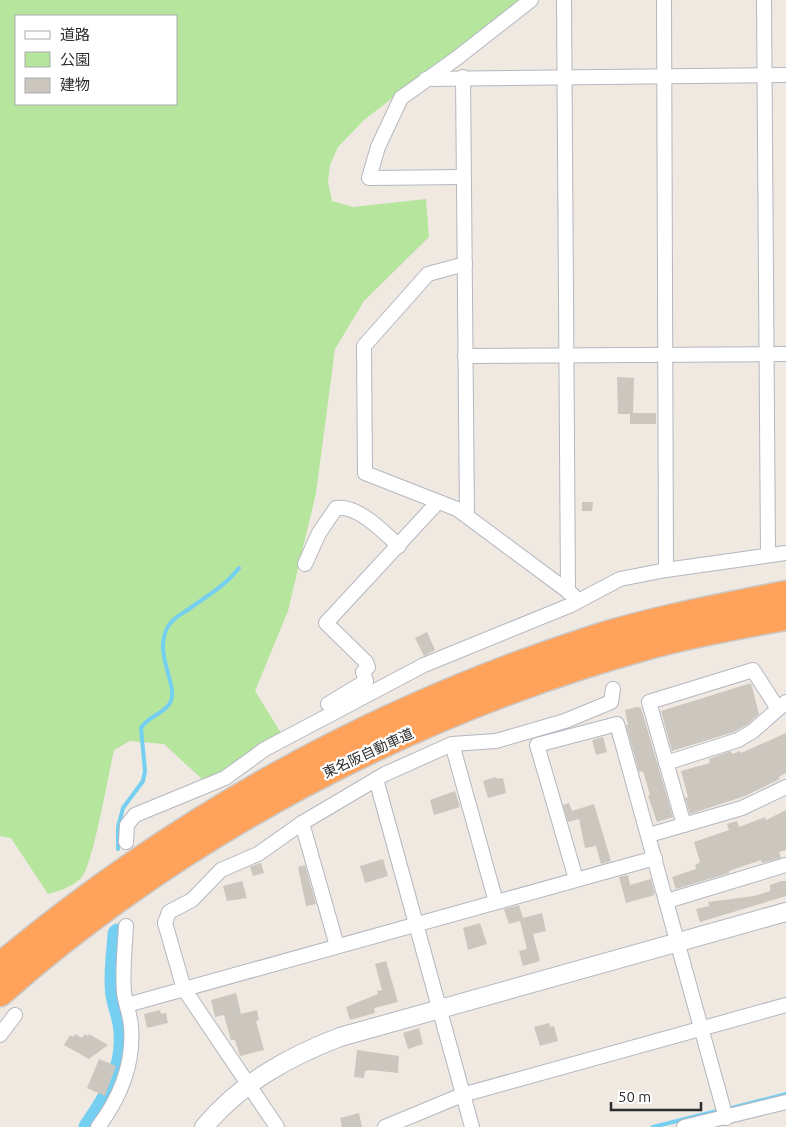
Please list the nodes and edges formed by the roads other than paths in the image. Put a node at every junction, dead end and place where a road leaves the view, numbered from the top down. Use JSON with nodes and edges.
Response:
{"nodes":[{"id":1,"x":531,"y":0,"type":"edge"},
{"id":2,"x":564,"y":0,"type":"edge"},
{"id":3,"x":664,"y":0,"type":"edge"},
{"id":4,"x":764,"y":0,"type":"edge"},
{"id":5,"x":765,"y":75,"type":"junction"},
{"id":6,"x":786,"y":75,"type":"edge"},
{"id":7,"x":665,"y":76,"type":"junction"},
{"id":8,"x":463,"y":78,"type":"junction"},
{"id":9,"x":564,"y":78,"type":"junction"},
{"id":10,"x":426,"y":79,"type":"junction"},
{"id":11,"x":464,"y":177,"type":"junction"},
{"id":12,"x":465,"y":264,"type":"junction"},
{"id":13,"x":766,"y":354,"type":"junction"},
{"id":14,"x":786,"y":354,"type":"edge"},
{"id":15,"x":566,"y":355,"type":"junction"},
{"id":16,"x":666,"y":355,"type":"junction"},
{"id":17,"x":465,"y":356,"type":"junction"},
{"id":18,"x":438,"y":502,"type":"junction"},
{"id":19,"x":467,"y":516,"type":"junction"},
{"id":20,"x":399,"y":546,"type":"junction"},
{"id":21,"x":786,"y":553,"type":"edge"},
{"id":22,"x":768,"y":555,"type":"junction"},
{"id":23,"x":305,"y":564,"type":"dead end"},
{"id":24,"x":666,"y":570,"type":"junction"},
{"id":25,"x":568,"y":592,"type":"junction"},
{"id":26,"x":786,"y":594,"type":"edge"},
{"id":27,"x":581,"y":599,"type":"junction"},
{"id":28,"x":786,"y":617,"type":"edge"},
{"id":29,"x":613,"y":690,"type":"dead end"},
{"id":30,"x":782,"y":706,"type":"edge"},
{"id":31,"x":319,"y":718,"type":"junction"},
{"id":32,"x":452,"y":744,"type":"junction"},
{"id":33,"x":666,"y":763,"type":"junction"},
{"id":34,"x":376,"y":779,"type":"junction"},
{"id":35,"x":786,"y":787,"type":"edge"},
{"id":36,"x":302,"y":822,"type":"junction"},
{"id":37,"x":684,"y":824,"type":"junction"},
{"id":38,"x":649,"y":835,"type":"junction"},
{"id":39,"x":126,"y":842,"type":"dead end"},
{"id":40,"x":655,"y":858,"type":"junction"},
{"id":41,"x":786,"y":865,"type":"edge"},
{"id":42,"x":576,"y":879,"type":"junction"},
{"id":43,"x":667,"y":901,"type":"junction"},
{"id":44,"x":496,"y":902,"type":"junction"},
{"id":45,"x":786,"y":912,"type":"edge"},
{"id":46,"x":416,"y":924,"type":"junction"},
{"id":47,"x":126,"y":926,"type":"dead end"},
{"id":48,"x":678,"y":944,"type":"junction"},
{"id":49,"x":337,"y":946,"type":"junction"},
{"id":50,"x":0,"y":966,"type":"edge"},
{"id":51,"x":184,"y":989,"type":"junction"},
{"id":52,"x":0,"y":993,"type":"edge"},
{"id":53,"x":127,"y":1005,"type":"junction"},
{"id":54,"x":786,"y":1005,"type":"edge"},
{"id":55,"x":440,"y":1010,"type":"junction"},
{"id":56,"x":15,"y":1016,"type":"dead end"},
{"id":57,"x":701,"y":1028,"type":"junction"},
{"id":58,"x":0,"y":1035,"type":"edge"},
{"id":59,"x":247,"y":1085,"type":"junction"},
{"id":60,"x":462,"y":1095,"type":"junction"},
{"id":61,"x":786,"y":1102,"type":"edge"},
{"id":62,"x":732,"y":1118,"type":"edge"},
{"id":63,"x":98,"y":1127,"type":"edge"},
{"id":64,"x":204,"y":1127,"type":"edge"},
{"id":65,"x":277,"y":1127,"type":"edge"},
{"id":66,"x":385,"y":1127,"type":"edge"},
{"id":67,"x":472,"y":1127,"type":"edge"},
{"id":68,"x":684,"y":1127,"type":"edge"}],
"edges":[{"from":1,"to":10,"type":"street"},
{"from":2,"to":9,"type":"street"},
{"from":3,"to":7,"type":"street"},
{"from":4,"to":5,"type":"street"},
{"from":5,"to":6,"type":"street"},
{"from":5,"to":7,"type":"street"},
{"from":5,"to":13,"type":"street"},
{"from":7,"to":9,"type":"street"},
{"from":7,"to":16,"type":"street"},
{"from":8,"to":9,"type":"street"},
{"from":8,"to":10,"type":"street"},
{"from":8,"to":11,"type":"street"},
{"from":9,"to":15,"type":"street"},
{"from":10,"to":11,"type":"street"},
{"from":11,"to":12,"type":"street"},
{"from":12,"to":17,"type":"street"},
{"from":12,"to":18,"type":"street"},
{"from":13,"to":14,"type":"street"},
{"from":13,"to":16,"type":"street"},
{"from":13,"to":22,"type":"street"},
{"from":15,"to":16,"type":"street"},
{"from":15,"to":17,"type":"street"},
{"from":15,"to":25,"type":"street"},
{"from":16,"to":24,"type":"street"},
{"from":17,"to":19,"type":"street"},
{"from":18,"to":19,"type":"street"},
{"from":18,"to":20,"type":"street"},
{"from":19,"to":25,"type":"street"},
{"from":20,"to":23,"type":"street"},
{"from":20,"to":31,"type":"street"},
{"from":21,"to":22,"type":"street"},
{"from":22,"to":24,"type":"street"},
{"from":24,"to":27,"type":"street"},
{"from":25,"to":27,"type":"street"},
{"from":26,"to":50,"type":"highway","name":"東名阪自動車道"},
{"from":27,"to":31,"type":"street"},
{"from":28,"to":52,"type":"highway","name":"東名阪自動車道"},
{"from":29,"to":32,"type":"street"},
{"from":30,"to":33,"type":"street"},
{"from":30,"to":33,"type":"street"},
{"from":31,"to":39,"type":"street"},
{"from":32,"to":34,"type":"street"},
{"from":32,"to":44,"type":"street"},
{"from":33,"to":37,"type":"street"},
{"from":34,"to":36,"type":"street"},
{"from":34,"to":46,"type":"street"},
{"from":35,"to":37,"type":"street"},
{"from":36,"to":49,"type":"street"},
{"from":36,"to":51,"type":"street"},
{"from":37,"to":38,"type":"street"},
{"from":38,"to":40,"type":"street"},
{"from":38,"to":42,"type":"street"},
{"from":40,"to":42,"type":"street"},
{"from":40,"to":43,"type":"street"},
{"from":41,"to":43,"type":"street"},
{"from":42,"to":44,"type":"street"},
{"from":43,"to":48,"type":"street"},
{"from":44,"to":46,"type":"street"},
{"from":45,"to":48,"type":"street"},
{"from":46,"to":49,"type":"street"},
{"from":46,"to":55,"type":"street"},
{"from":47,"to":53,"type":"street"},
{"from":48,"to":55,"type":"street"},
{"from":48,"to":57,"type":"street"},
{"from":49,"to":51,"type":"street"},
{"from":51,"to":53,"type":"street"},
{"from":51,"to":59,"type":"street"},
{"from":53,"to":63,"type":"street"},
{"from":54,"to":57,"type":"street"},
{"from":55,"to":59,"type":"street"},
{"from":55,"to":60,"type":"street"},
{"from":56,"to":58,"type":"street"},
{"from":57,"to":60,"type":"street"},
{"from":57,"to":62,"type":"street"},
{"from":59,"to":64,"type":"street"},
{"from":59,"to":65,"type":"street"},
{"from":60,"to":66,"type":"street"},
{"from":60,"to":67,"type":"street"},
{"from":61,"to":62,"type":"street"},
{"from":62,"to":68,"type":"street"}]}
